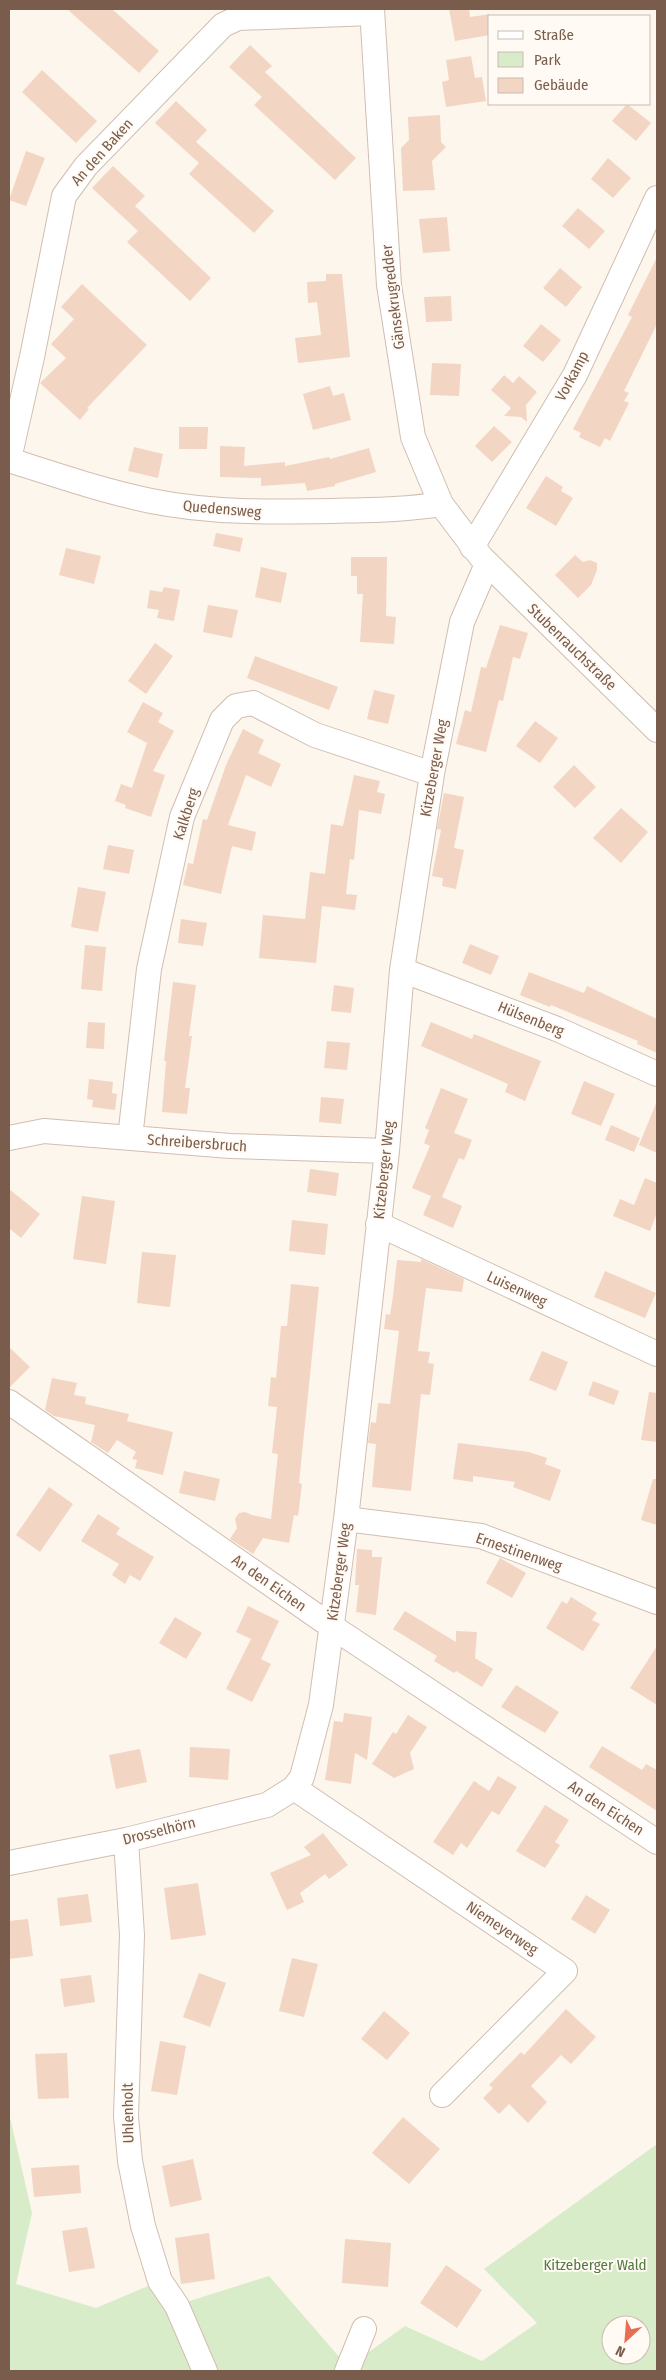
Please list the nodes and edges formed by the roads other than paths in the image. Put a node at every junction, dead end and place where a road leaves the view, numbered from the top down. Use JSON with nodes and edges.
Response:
{"nodes":[{"id":1,"x":372,"y":11,"type":"edge"},
{"id":2,"x":657,"y":198,"type":"edge"},
{"id":3,"x":9,"y":460,"type":"edge"},
{"id":4,"x":441,"y":504,"type":"junction"},
{"id":5,"x":479,"y":555,"type":"junction"},
{"id":6,"x":657,"y":730,"type":"edge"},
{"id":7,"x":432,"y":774,"type":"junction"},
{"id":8,"x":402,"y":970,"type":"junction"},
{"id":9,"x":657,"y":1074,"type":"edge"},
{"id":10,"x":9,"y":1138,"type":"edge"},
{"id":11,"x":130,"y":1138,"type":"junction"},
{"id":12,"x":387,"y":1151,"type":"junction"},
{"id":13,"x":378,"y":1224,"type":"junction"},
{"id":14,"x":657,"y":1354,"type":"edge"},
{"id":15,"x":9,"y":1402,"type":"edge"},
{"id":16,"x":346,"y":1519,"type":"junction"},
{"id":17,"x":657,"y":1602,"type":"edge"},
{"id":18,"x":331,"y":1626,"type":"junction"},
{"id":19,"x":298,"y":1784,"type":"junction"},
{"id":20,"x":126,"y":1840,"type":"junction"},
{"id":21,"x":657,"y":1842,"type":"edge"},
{"id":22,"x":9,"y":1863,"type":"edge"},
{"id":23,"x":442,"y":2095,"type":"dead end"},
{"id":24,"x":364,"y":2328,"type":"dead end"},
{"id":25,"x":205,"y":2371,"type":"edge"},
{"id":26,"x":347,"y":2371,"type":"edge"}],
"edges":[{"from":1,"to":3,"type":"street","name":"An den Baken"},
{"from":1,"to":4,"type":"street","name":"Gänsekrugredder"},
{"from":2,"to":5,"type":"street","name":"Vorkamp"},
{"from":3,"to":4,"type":"street","name":"Quedensweg"},
{"from":4,"to":5,"type":"street","name":"Gänsekrugredder"},
{"from":5,"to":6,"type":"street","name":"Stubenrauchstraße"},
{"from":5,"to":7,"type":"street","name":"Kitzeberger Weg"},
{"from":7,"to":8,"type":"street","name":"Kitzeberger Weg"},
{"from":7,"to":11,"type":"street","name":"Kalkberg"},
{"from":8,"to":9,"type":"street","name":"Hülsenberg"},
{"from":8,"to":12,"type":"street","name":"Kitzeberger Weg"},
{"from":10,"to":11,"type":"street","name":"Schreibersbruch"},
{"from":11,"to":12,"type":"street","name":"Schreibersbruch"},
{"from":12,"to":13,"type":"street","name":"Kitzeberger Weg"},
{"from":13,"to":14,"type":"street","name":"Luisenweg"},
{"from":13,"to":16,"type":"street","name":"Kitzeberger Weg"},
{"from":15,"to":18,"type":"street","name":"An den Eichen"},
{"from":16,"to":17,"type":"street","name":"Ernestinenweg"},
{"from":16,"to":18,"type":"street","name":"Kitzeberger Weg"},
{"from":18,"to":19,"type":"street","name":"Kitzeberger Weg"},
{"from":18,"to":21,"type":"street","name":"An den Eichen"},
{"from":19,"to":20,"type":"street","name":"Drosselhörn"},
{"from":19,"to":23,"type":"street","name":"Niemeyerweg"},
{"from":20,"to":22,"type":"street","name":"Drosselhörn"},
{"from":20,"to":25,"type":"street","name":"Uhlenholt"},
{"from":24,"to":26,"type":"street"}]}
